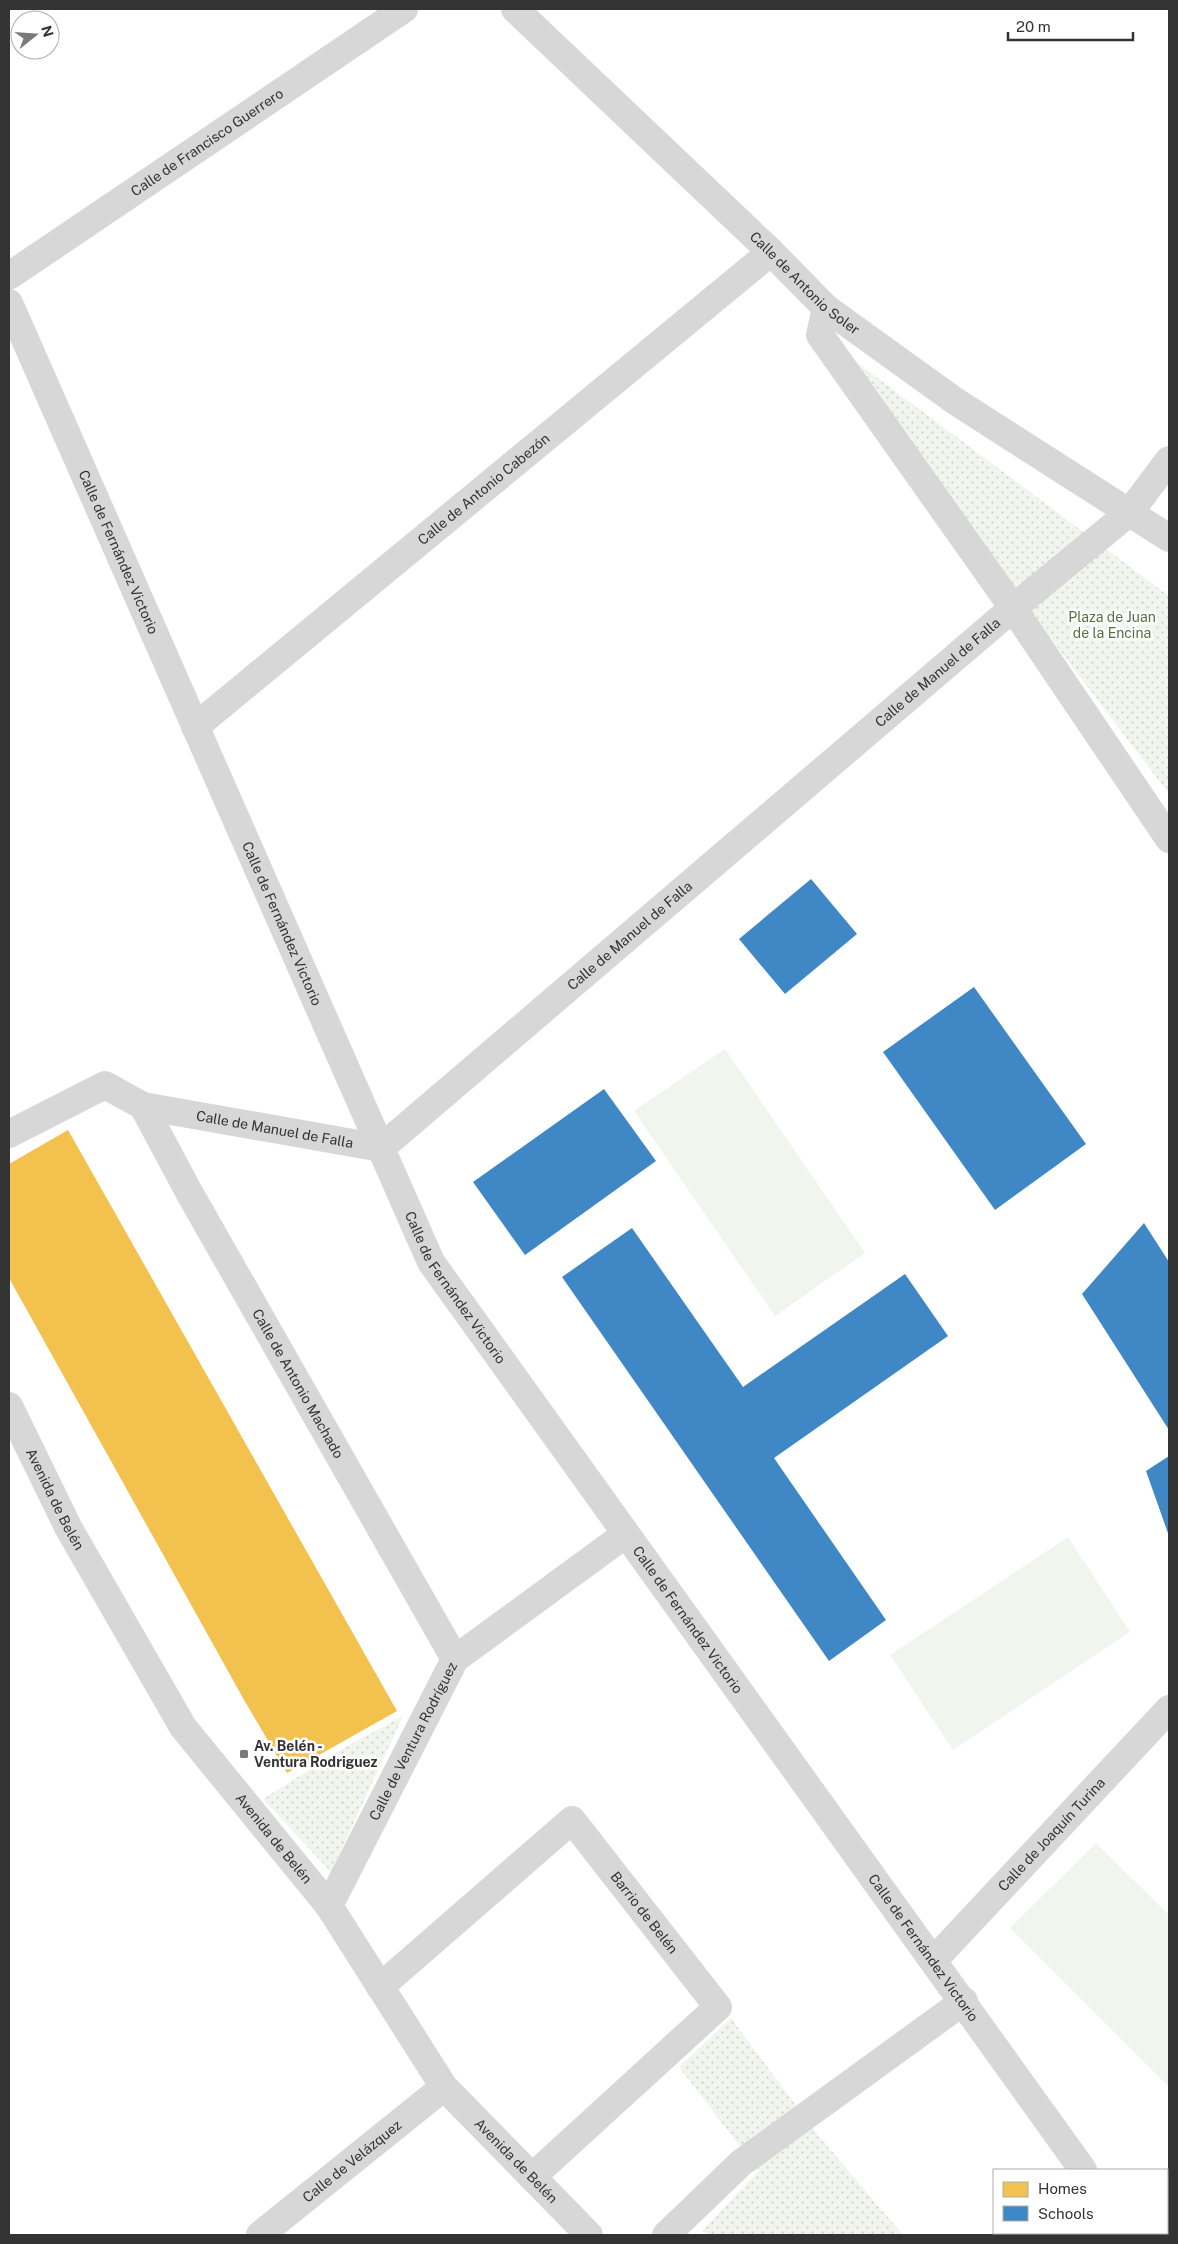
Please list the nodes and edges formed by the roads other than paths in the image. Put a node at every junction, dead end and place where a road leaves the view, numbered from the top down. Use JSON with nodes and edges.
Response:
{"nodes":[{"id":1,"x":404,"y":9,"type":"edge"},
{"id":2,"x":515,"y":9,"type":"edge"},
{"id":3,"x":772,"y":252,"type":"junction"},
{"id":4,"x":9,"y":276,"type":"edge"},
{"id":5,"x":9,"y":303,"type":"edge"},
{"id":6,"x":826,"y":308,"type":"junction"},
{"id":7,"x":1169,"y":460,"type":"edge"},
{"id":8,"x":1130,"y":512,"type":"junction"},
{"id":9,"x":1169,"y":538,"type":"edge"},
{"id":10,"x":1013,"y":608,"type":"junction"},
{"id":11,"x":195,"y":728,"type":"junction"},
{"id":12,"x":1169,"y":839,"type":"edge"},
{"id":13,"x":143,"y":1106,"type":"junction"},
{"id":14,"x":9,"y":1134,"type":"edge"},
{"id":15,"x":381,"y":1148,"type":"junction"},
{"id":16,"x":9,"y":1406,"type":"edge"},
{"id":17,"x":626,"y":1534,"type":"junction"},
{"id":18,"x":455,"y":1659,"type":"junction"},
{"id":19,"x":1169,"y":1709,"type":"edge"},
{"id":20,"x":329,"y":1906,"type":"junction"},
{"id":21,"x":934,"y":1960,"type":"junction"},
{"id":22,"x":380,"y":1987,"type":"junction"},
{"id":23,"x":964,"y":2001,"type":"junction"},
{"id":24,"x":444,"y":2087,"type":"junction"},
{"id":25,"x":1083,"y":2169,"type":"edge"},
{"id":26,"x":532,"y":2177,"type":"junction"},
{"id":27,"x":260,"y":2235,"type":"edge"},
{"id":28,"x":589,"y":2235,"type":"edge"},
{"id":29,"x":666,"y":2235,"type":"edge"}],
"edges":[{"from":1,"to":4,"type":"street","name":"Calle de Francisco Guerrero"},
{"from":2,"to":3,"type":"street","name":"Calle de Antonio Soler"},
{"from":3,"to":6,"type":"street","name":"Calle de Antonio Soler"},
{"from":3,"to":11,"type":"street","name":"Calle de Antonio Cabezón"},
{"from":5,"to":11,"type":"street","name":"Calle de Fernández Victorio"},
{"from":6,"to":8,"type":"street","name":"Calle de Antonio Soler"},
{"from":6,"to":10,"type":"street"},
{"from":7,"to":8,"type":"street","name":"Calle de Manuel de Falla"},
{"from":8,"to":9,"type":"street"},
{"from":8,"to":10,"type":"street","name":"Calle de Manuel de Falla"},
{"from":10,"to":12,"type":"street"},
{"from":10,"to":15,"type":"street","name":"Calle de Manuel de Falla"},
{"from":11,"to":15,"type":"street","name":"Calle de Fernández Victorio"},
{"from":13,"to":14,"type":"street","name":"Calle de Manuel de Falla"},
{"from":13,"to":15,"type":"street","name":"Calle de Manuel de Falla"},
{"from":13,"to":18,"type":"street","name":"Calle de Antonio Machado"},
{"from":15,"to":17,"type":"street","name":"Calle de Fernández Victorio"},
{"from":16,"to":20,"type":"street","name":"Avenida de Belén"},
{"from":17,"to":18,"type":"street","name":"Calle de Ventura Rodríguez"},
{"from":17,"to":21,"type":"street","name":"Calle de Fernández Victorio"},
{"from":18,"to":20,"type":"street","name":"Calle de Ventura Rodríguez"},
{"from":19,"to":21,"type":"street","name":"Calle de Joaquín Turina"},
{"from":20,"to":22,"type":"street","name":"Avenida de Belén"},
{"from":21,"to":23,"type":"street","name":"Calle de Fernández Victorio"},
{"from":22,"to":24,"type":"street","name":"Avenida de Belén"},
{"from":22,"to":26,"type":"street","name":"Barrio de Belén"},
{"from":23,"to":25,"type":"street","name":"Calle de Fernández Victorio"},
{"from":23,"to":29,"type":"street"},
{"from":24,"to":26,"type":"street","name":"Avenida de Belén"},
{"from":24,"to":27,"type":"street","name":"Calle de Velázquez"},
{"from":26,"to":28,"type":"street","name":"Avenida de Belén"}]}
